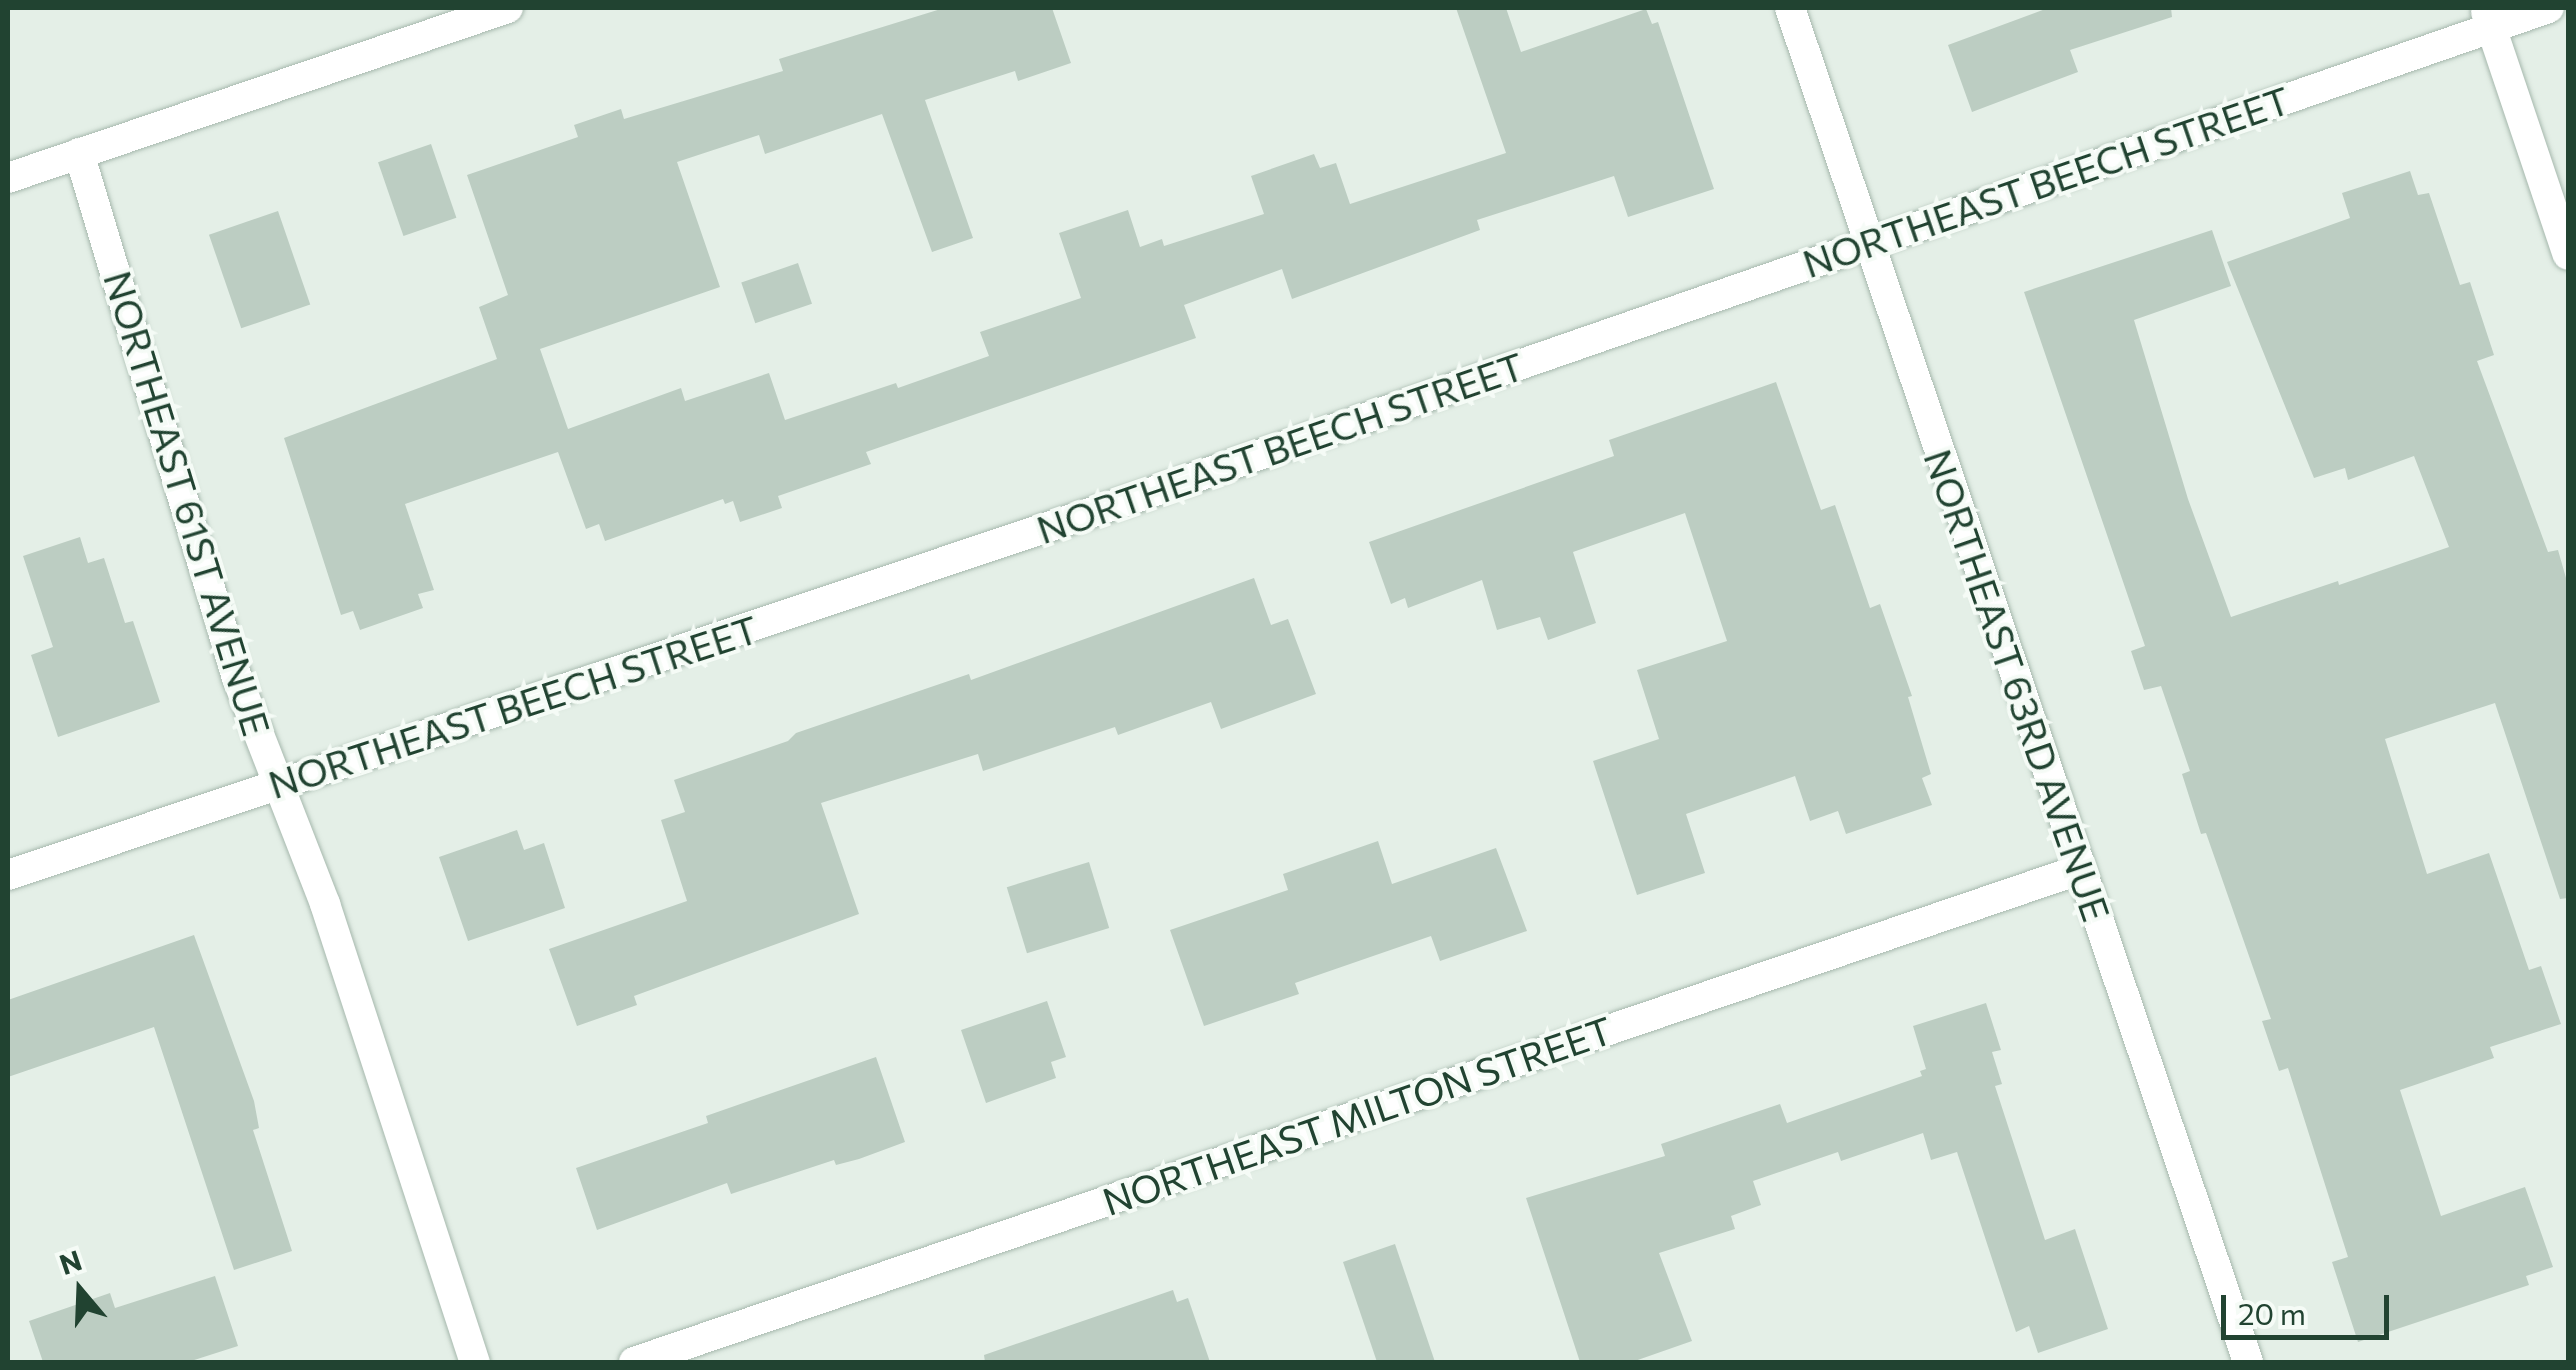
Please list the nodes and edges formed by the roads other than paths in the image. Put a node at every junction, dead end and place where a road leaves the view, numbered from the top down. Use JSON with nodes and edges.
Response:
{"nodes":[{"id":1,"x":508,"y":8,"type":"edge"},
{"id":2,"x":1790,"y":8,"type":"edge"},
{"id":3,"x":2549,"y":8,"type":"edge"},
{"id":4,"x":2488,"y":17,"type":"edge"},
{"id":5,"x":80,"y":154,"type":"junction"},
{"id":6,"x":8,"y":178,"type":"edge"},
{"id":7,"x":1869,"y":242,"type":"junction"},
{"id":8,"x":2568,"y":255,"type":"edge"},
{"id":9,"x":278,"y":784,"type":"junction"},
{"id":10,"x":2080,"y":869,"type":"junction"},
{"id":11,"x":8,"y":875,"type":"edge"},
{"id":12,"x":475,"y":1362,"type":"edge"},
{"id":13,"x":634,"y":1362,"type":"edge"},
{"id":14,"x":2248,"y":1362,"type":"edge"}],
"edges":[{"from":1,"to":5,"type":"street"},
{"from":2,"to":7,"type":"street","name":"NORTHEAST 63RD AVENUE"},
{"from":3,"to":4,"type":"street","name":"NORTHEAST BEECH STREET"},
{"from":4,"to":7,"type":"street","name":"NORTHEAST BEECH STREET"},
{"from":4,"to":8,"type":"street"},
{"from":5,"to":6,"type":"street"},
{"from":5,"to":9,"type":"street","name":"NORTHEAST 61ST AVENUE"},
{"from":7,"to":9,"type":"street","name":"NORTHEAST BEECH STREET"},
{"from":7,"to":10,"type":"street","name":"NORTHEAST 63RD AVENUE"},
{"from":9,"to":11,"type":"street","name":"NORTHEAST BEECH STREET"},
{"from":9,"to":12,"type":"street","name":"NORTHEAST 61ST AVENUE"},
{"from":10,"to":13,"type":"street","name":"NORTHEAST MILTON STREET"},
{"from":10,"to":14,"type":"street","name":"NORTHEAST 63RD AVENUE"}]}
